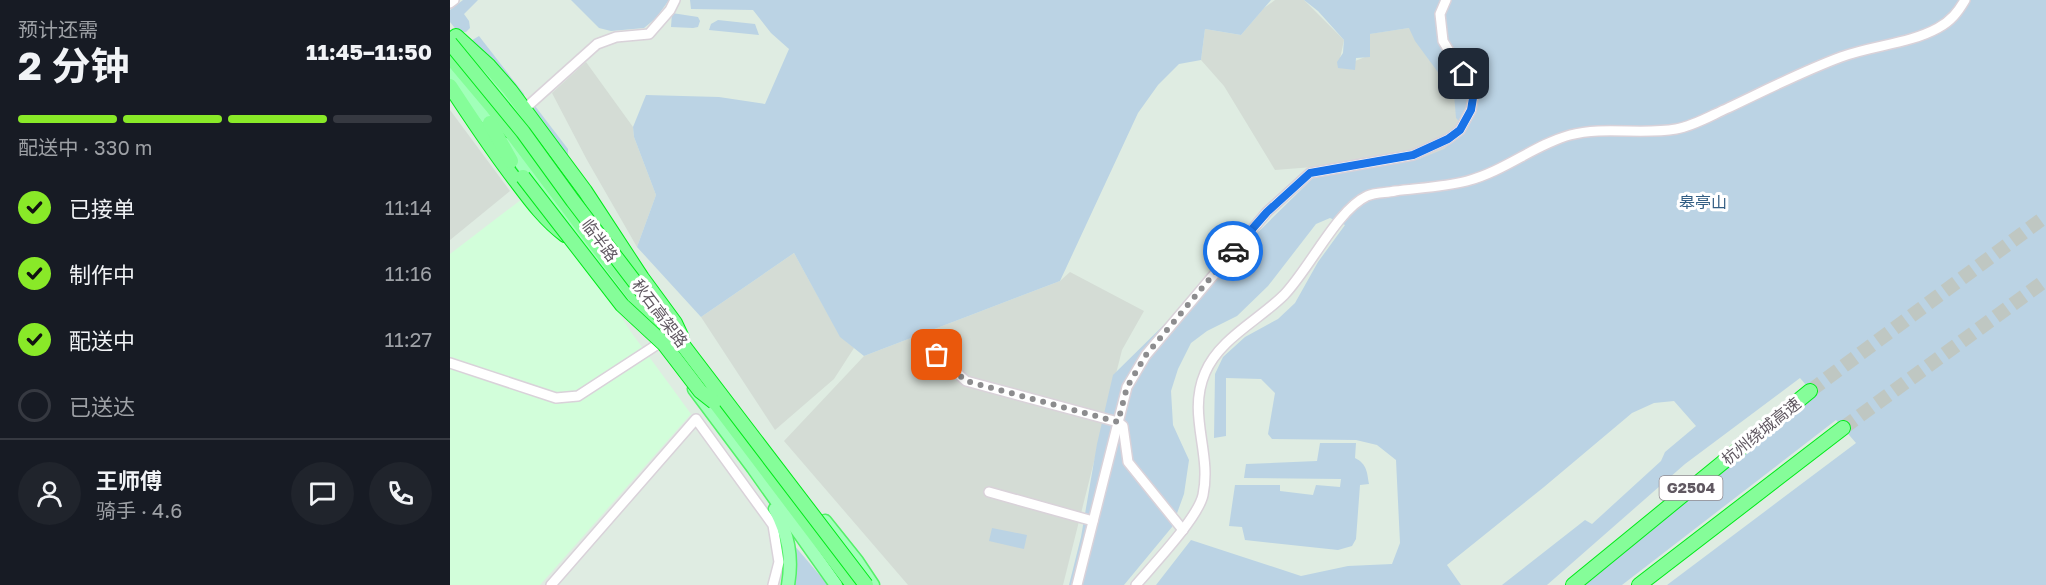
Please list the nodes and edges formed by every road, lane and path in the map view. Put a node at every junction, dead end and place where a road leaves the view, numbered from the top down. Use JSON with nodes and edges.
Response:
{"nodes":[{"id":1,"x":454,"y":0,"type":"edge"},
{"id":2,"x":675,"y":0,"type":"edge"},
{"id":3,"x":1446,"y":0,"type":"edge"},
{"id":4,"x":1965,"y":0,"type":"edge"},
{"id":5,"x":450,"y":3,"type":"edge"},
{"id":6,"x":452,"y":37,"type":"edge"},
{"id":7,"x":450,"y":57,"type":"edge"},
{"id":8,"x":450,"y":73,"type":"edge"},
{"id":9,"x":450,"y":86,"type":"edge"},
{"id":10,"x":518,"y":114,"type":"junction"},
{"id":11,"x":490,"y":123,"type":"junction"},
{"id":12,"x":598,"y":238,"type":"junction"},
{"id":13,"x":607,"y":273,"type":"junction"},
{"id":14,"x":923,"y":342,"type":"dead end"},
{"id":15,"x":657,"y":344,"type":"junction"},
{"id":16,"x":689,"y":351,"type":"junction"},
{"id":17,"x":450,"y":363,"type":"edge"},
{"id":18,"x":1810,"y":391,"type":"tunnel mouth"},
{"id":19,"x":714,"y":402,"type":"junction"},
{"id":20,"x":1118,"y":422,"type":"junction"},
{"id":21,"x":1843,"y":428,"type":"tunnel mouth"},
{"id":22,"x":753,"y":468,"type":"junction"},
{"id":23,"x":989,"y":492,"type":"dead end"},
{"id":24,"x":1093,"y":521,"type":"junction"},
{"id":25,"x":1183,"y":530,"type":"junction"},
{"id":26,"x":550,"y":585,"type":"edge"},
{"id":27,"x":773,"y":585,"type":"edge"},
{"id":28,"x":788,"y":585,"type":"edge"},
{"id":29,"x":836,"y":585,"type":"edge"},
{"id":30,"x":853,"y":585,"type":"edge"},
{"id":31,"x":866,"y":585,"type":"edge"},
{"id":32,"x":873,"y":585,"type":"edge"},
{"id":33,"x":1077,"y":585,"type":"edge"},
{"id":34,"x":1136,"y":585,"type":"edge"},
{"id":35,"x":1573,"y":585,"type":"edge"},
{"id":36,"x":1638,"y":585,"type":"edge"}],
"edges":[{"from":1,"to":5,"type":"street"},
{"from":2,"to":10,"type":"street"},
{"from":3,"to":20,"type":"street"},
{"from":4,"to":25,"type":"street"},
{"from":6,"to":10,"type":"main road","name":"临半路"},
{"from":6,"to":12,"type":"highway","bridge":true},
{"from":6,"to":16,"type":"highway","name":"秋石高架路","bridge":true},
{"from":6,"to":16,"type":"highway","bridge":true},
{"from":7,"to":19,"type":"highway","name":"秋石高架路","bridge":true},
{"from":8,"to":11,"type":"main road","name":"临半路"},
{"from":9,"to":13,"type":"highway"},
{"from":10,"to":12,"type":"main road","name":"临半路"},
{"from":11,"to":13,"type":"main road","name":"临半路"},
{"from":11,"to":19,"type":"highway","bridge":true},
{"from":12,"to":32,"type":"main road","name":"临半路"},
{"from":13,"to":15,"type":"main road","name":"临半路"},
{"from":14,"to":20,"type":"street"},
{"from":15,"to":17,"type":"street"},
{"from":15,"to":22,"type":"main road","name":"临半路"},
{"from":16,"to":31,"type":"highway","name":"秋石高架路","bridge":true},
{"from":18,"to":35,"type":"highway","name":"杭州绕城高速","number":"G2504"},
{"from":19,"to":30,"type":"highway","name":"秋石高架路"},
{"from":20,"to":24,"type":"street"},
{"from":20,"to":25,"type":"street"},
{"from":21,"to":36,"type":"highway","number":"G2504"},
{"from":22,"to":28,"type":"main road"},
{"from":22,"to":29,"type":"main road","name":"临半路"},
{"from":23,"to":24,"type":"street"},
{"from":24,"to":33,"type":"street"},
{"from":25,"to":34,"type":"street"},
{"from":26,"to":27,"type":"street"}]}
